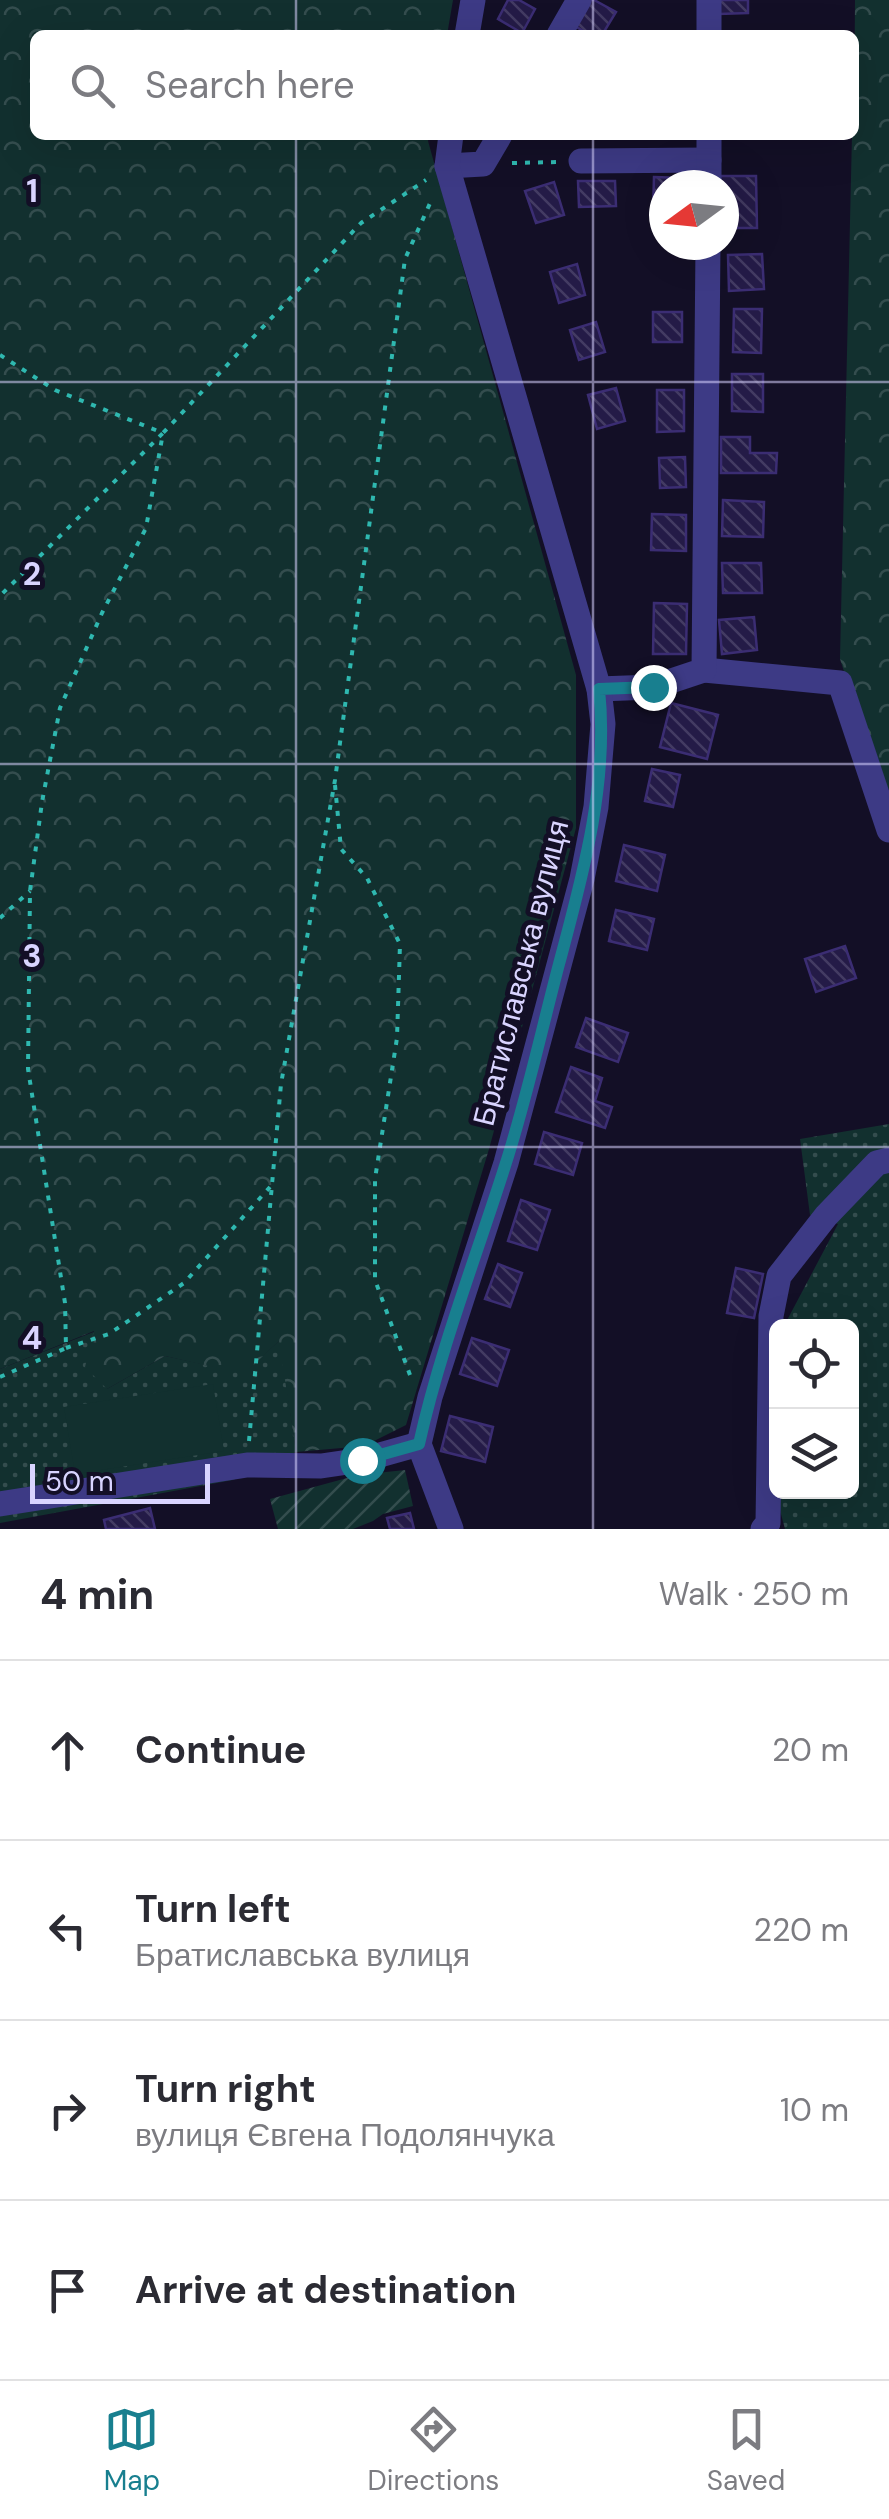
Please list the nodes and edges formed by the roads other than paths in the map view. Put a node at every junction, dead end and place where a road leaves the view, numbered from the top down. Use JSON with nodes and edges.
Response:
{"nodes":[{"id":1,"x":473,"y":0,"type":"edge"},
{"id":2,"x":579,"y":0,"type":"edge"},
{"id":3,"x":709,"y":0,"type":"edge"},
{"id":4,"x":468,"y":30,"type":"edge"},
{"id":5,"x":562,"y":30,"type":"edge"},
{"id":6,"x":709,"y":30,"type":"edge"},
{"id":7,"x":451,"y":140,"type":"edge"},
{"id":8,"x":497,"y":140,"type":"edge"},
{"id":9,"x":709,"y":160,"type":"edge"},
{"id":10,"x":581,"y":161,"type":"road end"},
{"id":11,"x":446,"y":166,"type":"junction"},
{"id":12,"x":708,"y":260,"type":"edge"},
{"id":13,"x":704,"y":670,"type":"junction"},
{"id":14,"x":599,"y":689,"type":"junction"},
{"id":15,"x":889,"y":830,"type":"edge"},
{"id":16,"x":889,"y":1160,"type":"edge"},
{"id":17,"x":419,"y":1444,"type":"junction"},
{"id":18,"x":0,"y":1504,"type":"edge"},
{"id":19,"x":451,"y":1529,"type":"edge"},
{"id":20,"x":763,"y":1529,"type":"edge"}],
"edges":[{"from":1,"to":4,"type":"street"},
{"from":2,"to":5,"type":"street"},
{"from":3,"to":6,"type":"street"},
{"from":7,"to":11,"type":"street","name":"Братиславська вулиця"},
{"from":8,"to":11,"type":"street"},
{"from":9,"to":10,"type":"street"},
{"from":11,"to":14,"type":"street","name":"Братиславська вулиця"},
{"from":12,"to":13,"type":"street"},
{"from":13,"to":14,"type":"street"},
{"from":13,"to":15,"type":"street"},
{"from":14,"to":17,"type":"street","name":"Братиславська вулиця"},
{"from":16,"to":20,"type":"street"},
{"from":17,"to":18,"type":"street"},
{"from":17,"to":19,"type":"street"}]}
